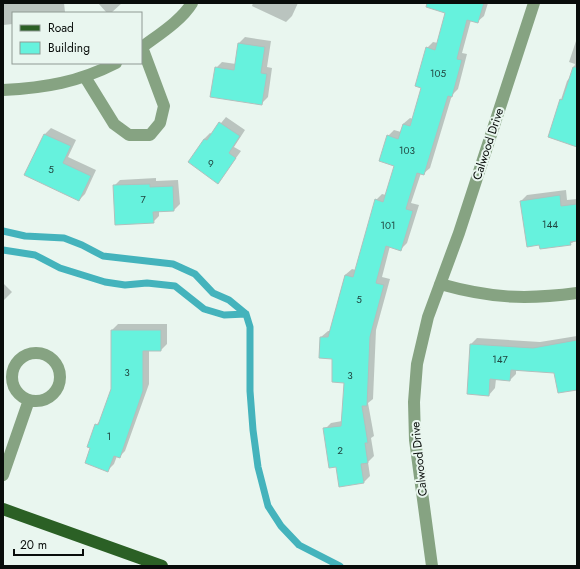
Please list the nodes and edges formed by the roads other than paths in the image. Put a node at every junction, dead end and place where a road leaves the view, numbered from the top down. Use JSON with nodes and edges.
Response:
{"nodes":[{"id":1,"x":192,"y":3,"type":"edge"},
{"id":2,"x":534,"y":3,"type":"edge"},
{"id":3,"x":142,"y":48,"type":"edge"},
{"id":4,"x":114,"y":64,"type":"edge"},
{"id":5,"x":85,"y":77,"type":"junction"},
{"id":6,"x":3,"y":90,"type":"edge"},
{"id":7,"x":440,"y":284,"type":"junction"},
{"id":8,"x":577,"y":293,"type":"edge"},
{"id":9,"x":29,"y":400,"type":"junction"},
{"id":10,"x":3,"y":475,"type":"edge"},
{"id":11,"x":3,"y":509,"type":"edge"},
{"id":12,"x":162,"y":566,"type":"edge"},
{"id":13,"x":432,"y":566,"type":"edge"}],
"edges":[{"from":1,"to":3,"type":"street"},
{"from":2,"to":7,"type":"street","name":"Calwood Drive"},
{"from":3,"to":5,"type":"street"},
{"from":4,"to":5,"type":"street"},
{"from":5,"to":6,"type":"street"},
{"from":7,"to":8,"type":"street"},
{"from":7,"to":13,"type":"street","name":"Calwood Drive"},
{"from":9,"to":9,"type":"street"},
{"from":9,"to":10,"type":"street"},
{"from":11,"to":12,"type":"main road"}]}
